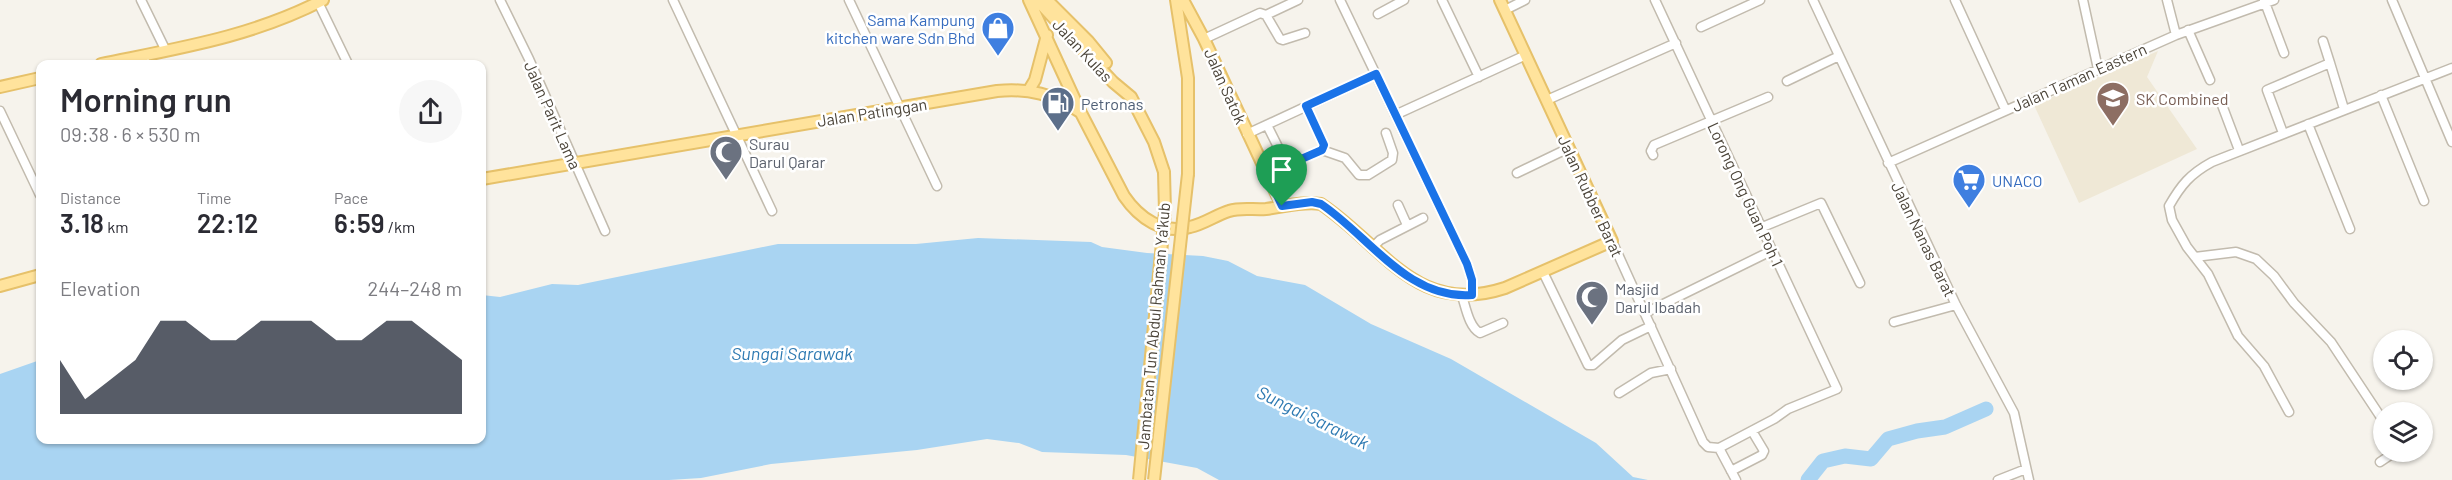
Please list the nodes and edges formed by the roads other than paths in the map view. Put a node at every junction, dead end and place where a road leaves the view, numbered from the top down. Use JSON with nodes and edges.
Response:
{"nodes":[{"id":1,"x":141,"y":0,"type":"edge"},
{"id":2,"x":500,"y":0,"type":"edge"},
{"id":3,"x":673,"y":0,"type":"edge"},
{"id":4,"x":849,"y":0,"type":"edge"},
{"id":5,"x":1029,"y":0,"type":"edge"},
{"id":6,"x":1037,"y":0,"type":"edge"},
{"id":7,"x":1047,"y":0,"type":"edge"},
{"id":8,"x":1176,"y":0,"type":"edge"},
{"id":9,"x":1183,"y":0,"type":"edge"},
{"id":10,"x":1298,"y":0,"type":"edge"},
{"id":11,"x":1340,"y":0,"type":"edge"},
{"id":12,"x":1404,"y":0,"type":"edge"},
{"id":13,"x":1442,"y":0,"type":"edge"},
{"id":14,"x":1525,"y":0,"type":"edge"},
{"id":15,"x":1655,"y":0,"type":"edge"},
{"id":16,"x":1760,"y":0,"type":"edge"},
{"id":17,"x":1813,"y":0,"type":"edge"},
{"id":18,"x":1955,"y":0,"type":"edge"},
{"id":19,"x":2083,"y":0,"type":"edge"},
{"id":20,"x":2167,"y":0,"type":"edge"},
{"id":21,"x":2274,"y":0,"type":"edge"},
{"id":22,"x":2392,"y":0,"type":"edge"},
{"id":23,"x":320,"y":1,"type":"edge"},
{"id":24,"x":2265,"y":1,"type":"edge"},
{"id":25,"x":1503,"y":5,"type":"edge"},
{"id":26,"x":1378,"y":14,"type":"dead end"},
{"id":27,"x":1266,"y":15,"type":"junction"},
{"id":28,"x":1701,"y":27,"type":"dead end"},
{"id":29,"x":2188,"y":30,"type":"junction"},
{"id":30,"x":1305,"y":33,"type":"dead end"},
{"id":31,"x":2176,"y":34,"type":"junction"},
{"id":32,"x":1047,"y":35,"type":"junction"},
{"id":33,"x":1204,"y":39,"type":"junction"},
{"id":34,"x":2323,"y":41,"type":"dead end"},
{"id":35,"x":1676,"y":44,"type":"junction"},
{"id":36,"x":165,"y":49,"type":"junction"},
{"id":37,"x":2284,"y":53,"type":"dead end"},
{"id":38,"x":1526,"y":55,"type":"junction"},
{"id":39,"x":1839,"y":56,"type":"junction"},
{"id":40,"x":145,"y":60,"type":"edge"},
{"id":41,"x":346,"y":60,"type":"edge"},
{"id":42,"x":2330,"y":63,"type":"junction"},
{"id":43,"x":2452,"y":68,"type":"edge"},
{"id":44,"x":2098,"y":69,"type":"junction"},
{"id":45,"x":1376,"y":74,"type":"junction"},
{"id":46,"x":1479,"y":77,"type":"junction"},
{"id":47,"x":2426,"y":78,"type":"junction"},
{"id":48,"x":36,"y":79,"type":"edge"},
{"id":49,"x":2210,"y":80,"type":"dead end"},
{"id":50,"x":1787,"y":81,"type":"dead end"},
{"id":51,"x":0,"y":87,"type":"edge"},
{"id":52,"x":1029,"y":90,"type":"junction"},
{"id":53,"x":2381,"y":95,"type":"junction"},
{"id":54,"x":1131,"y":97,"type":"junction"},
{"id":55,"x":1768,"y":97,"type":"dead end"},
{"id":56,"x":1547,"y":100,"type":"junction"},
{"id":57,"x":2222,"y":105,"type":"dead end"},
{"id":58,"x":1306,"y":106,"type":"junction"},
{"id":59,"x":900,"y":109,"type":"junction"},
{"id":60,"x":2005,"y":109,"type":"junction"},
{"id":61,"x":2344,"y":109,"type":"junction"},
{"id":62,"x":0,"y":111,"type":"edge"},
{"id":63,"x":1081,"y":113,"type":"junction"},
{"id":64,"x":1395,"y":115,"type":"junction"},
{"id":65,"x":1712,"y":120,"type":"junction"},
{"id":66,"x":2308,"y":124,"type":"junction"},
{"id":67,"x":1267,"y":125,"type":"junction"},
{"id":68,"x":2283,"y":132,"type":"junction"},
{"id":69,"x":1386,"y":133,"type":"dead end"},
{"id":70,"x":736,"y":134,"type":"junction"},
{"id":71,"x":1247,"y":134,"type":"junction"},
{"id":72,"x":2452,"y":142,"type":"edge"},
{"id":73,"x":1569,"y":148,"type":"junction"},
{"id":74,"x":1322,"y":150,"type":"junction"},
{"id":75,"x":2239,"y":150,"type":"junction"},
{"id":76,"x":1653,"y":155,"type":"dead end"},
{"id":77,"x":574,"y":162,"type":"junction"},
{"id":78,"x":1888,"y":163,"type":"junction"},
{"id":79,"x":1286,"y":164,"type":"junction"},
{"id":80,"x":1164,"y":172,"type":"joint"},
{"id":81,"x":1517,"y":173,"type":"dead end"},
{"id":82,"x":1188,"y":174,"type":"joint"},
{"id":83,"x":1267,"y":174,"type":"junction"},
{"id":84,"x":486,"y":178,"type":"edge"},
{"id":85,"x":937,"y":186,"type":"dead end"},
{"id":86,"x":36,"y":187,"type":"edge"},
{"id":87,"x":2424,"y":201,"type":"dead end"},
{"id":88,"x":1398,"y":205,"type":"dead end"},
{"id":89,"x":1282,"y":206,"type":"junction"},
{"id":90,"x":772,"y":211,"type":"dead end"},
{"id":91,"x":1423,"y":218,"type":"dead end"},
{"id":92,"x":1407,"y":225,"type":"junction"},
{"id":93,"x":1760,"y":228,"type":"junction"},
{"id":94,"x":2350,"y":229,"type":"dead end"},
{"id":95,"x":605,"y":231,"type":"dead end"},
{"id":96,"x":1612,"y":241,"type":"junction"},
{"id":97,"x":1373,"y":247,"type":"junction"},
{"id":98,"x":1771,"y":251,"type":"junction"},
{"id":99,"x":2195,"y":257,"type":"junction"},
{"id":100,"x":1543,"y":272,"type":"junction"},
{"id":101,"x":36,"y":276,"type":"edge"},
{"id":102,"x":1860,"y":283,"type":"dead end"},
{"id":103,"x":0,"y":286,"type":"edge"},
{"id":104,"x":1467,"y":295,"type":"junction"},
{"id":105,"x":1956,"y":305,"type":"junction"},
{"id":106,"x":1645,"y":313,"type":"junction"},
{"id":107,"x":1894,"y":322,"type":"dead end"},
{"id":108,"x":1503,"y":323,"type":"dead end"},
{"id":109,"x":1652,"y":326,"type":"junction"},
{"id":110,"x":1671,"y":369,"type":"junction"},
{"id":111,"x":1619,"y":393,"type":"dead end"},
{"id":112,"x":2373,"y":405,"type":"edge"},
{"id":113,"x":2289,"y":412,"type":"dead end"},
{"id":114,"x":1752,"y":431,"type":"junction"},
{"id":115,"x":1719,"y":448,"type":"junction"},
{"id":116,"x":2026,"y":469,"type":"junction"},
{"id":117,"x":1731,"y":471,"type":"junction"},
{"id":118,"x":1139,"y":480,"type":"edge"},
{"id":119,"x":1154,"y":480,"type":"edge"},
{"id":120,"x":1736,"y":480,"type":"edge"},
{"id":121,"x":1998,"y":480,"type":"edge"},
{"id":122,"x":2029,"y":480,"type":"edge"}],
"edges":[{"from":1,"to":36,"type":"street"},
{"from":2,"to":77,"type":"street","name":"Jalan Parit Lama"},
{"from":3,"to":70,"type":"street"},
{"from":4,"to":59,"type":"street"},
{"from":5,"to":32,"type":"main road","name":"Jalan Kulas"},
{"from":6,"to":54,"type":"main road","name":"Jalan Kulas"},
{"from":7,"to":54,"type":"main road","name":"Jalan Kulas"},
{"from":8,"to":82,"type":"main road","name":"Jalan Satok"},
{"from":9,"to":33,"type":"main road","name":"Jalan Satok"},
{"from":10,"to":27,"type":"street"},
{"from":11,"to":45,"type":"street"},
{"from":12,"to":26,"type":"street"},
{"from":13,"to":46,"type":"street"},
{"from":14,"to":25,"type":"street"},
{"from":15,"to":35,"type":"street","name":"Lorong Ong Guan Poh 1"},
{"from":16,"to":28,"type":"street"},
{"from":17,"to":39,"type":"street","name":"Jalan Nanas Barat"},
{"from":18,"to":60,"type":"street"},
{"from":19,"to":44,"type":"street"},
{"from":20,"to":31,"type":"street"},
{"from":21,"to":24,"type":"street","name":"Jalan Taman Eastern"},
{"from":22,"to":47,"type":"street"},
{"from":23,"to":36,"type":"main road"},
{"from":23,"to":41,"type":"street"},
{"from":24,"to":29,"type":"street","name":"Jalan Taman Eastern"},
{"from":24,"to":37,"type":"street"},
{"from":25,"to":38,"type":"main road","name":"Jalan Rubber Barat"},
{"from":27,"to":30,"type":"street"},
{"from":27,"to":33,"type":"street"},
{"from":29,"to":31,"type":"street","name":"Jalan Taman Eastern"},
{"from":29,"to":49,"type":"street"},
{"from":31,"to":44,"type":"street","name":"Jalan Taman Eastern"},
{"from":32,"to":52,"type":"main road"},
{"from":32,"to":63,"type":"main road","name":"Jalan Kulas"},
{"from":33,"to":71,"type":"main road","name":"Jalan Satok"},
{"from":34,"to":42,"type":"street"},
{"from":35,"to":56,"type":"street"},
{"from":35,"to":65,"type":"street","name":"Lorong Ong Guan Poh 1"},
{"from":36,"to":40,"type":"main road"},
{"from":38,"to":46,"type":"street"},
{"from":38,"to":56,"type":"main road","name":"Jalan Rubber Barat"},
{"from":39,"to":50,"type":"street"},
{"from":39,"to":78,"type":"street","name":"Jalan Nanas Barat"},
{"from":42,"to":61,"type":"street"},
{"from":42,"to":68,"type":"street"},
{"from":43,"to":47,"type":"street"},
{"from":44,"to":60,"type":"street","name":"Jalan Taman Eastern"},
{"from":45,"to":58,"type":"street"},
{"from":45,"to":64,"type":"street"},
{"from":46,"to":64,"type":"street"},
{"from":47,"to":53,"type":"street"},
{"from":47,"to":72,"type":"street"},
{"from":48,"to":51,"type":"main road"},
{"from":52,"to":59,"type":"main road","name":"Jalan Patinggan"},
{"from":52,"to":63,"type":"main road","name":"Jalan Patinggan"},
{"from":53,"to":61,"type":"street"},
{"from":53,"to":87,"type":"street"},
{"from":54,"to":80,"type":"main road","name":"Jalan Kulas"},
{"from":55,"to":65,"type":"street"},
{"from":56,"to":73,"type":"main road","name":"Jalan Rubber Barat"},
{"from":57,"to":75,"type":"street"},
{"from":58,"to":67,"type":"street"},
{"from":58,"to":74,"type":"street"},
{"from":59,"to":70,"type":"main road","name":"Jalan Patinggan"},
{"from":59,"to":85,"type":"street"},
{"from":60,"to":78,"type":"street","name":"Jalan Taman Eastern"},
{"from":61,"to":66,"type":"street"},
{"from":62,"to":86,"type":"street"},
{"from":63,"to":89,"type":"main road","name":"Jalan Kulas"},
{"from":64,"to":104,"type":"street"},
{"from":65,"to":76,"type":"street"},
{"from":65,"to":93,"type":"street","name":"Lorong Ong Guan Poh 1"},
{"from":66,"to":68,"type":"street"},
{"from":66,"to":94,"type":"street"},
{"from":67,"to":71,"type":"street"},
{"from":67,"to":79,"type":"street"},
{"from":68,"to":75,"type":"street"},
{"from":69,"to":74,"type":"street"},
{"from":70,"to":77,"type":"main road","name":"Jalan Patinggan"},
{"from":70,"to":90,"type":"street"},
{"from":71,"to":83,"type":"main road","name":"Jalan Satok"},
{"from":73,"to":81,"type":"street"},
{"from":73,"to":96,"type":"main road","name":"Jalan Rubber Barat"},
{"from":74,"to":79,"type":"street"},
{"from":75,"to":99,"type":"street"},
{"from":77,"to":84,"type":"main road","name":"Jalan Patinggan"},
{"from":77,"to":95,"type":"street","name":"Jalan Parit Lama"},
{"from":78,"to":105,"type":"street","name":"Jalan Nanas Barat"},
{"from":79,"to":83,"type":"street"},
{"from":80,"to":118,"type":"main road","name":"Jambatan Tun Abdul Rahman Ya'kub","bridge":true},
{"from":82,"to":119,"type":"main road","name":"Jambatan Tun Abdul Rahman Ya'kub","bridge":true},
{"from":83,"to":89,"type":"main road","name":"Jalan Satok"},
{"from":88,"to":92,"type":"street"},
{"from":89,"to":97,"type":"main road","name":"Jalan Kulas"},
{"from":91,"to":92,"type":"street"},
{"from":92,"to":97,"type":"street"},
{"from":93,"to":98,"type":"street","name":"Lorong Ong Guan Poh 1"},
{"from":93,"to":102,"type":"street"},
{"from":96,"to":100,"type":"main road"},
{"from":96,"to":106,"type":"street","name":"Jalan Rubber Barat"},
{"from":97,"to":104,"type":"main road","name":"Jalan Kulas"},
{"from":98,"to":106,"type":"street"},
{"from":98,"to":114,"type":"street","name":"Lorong Ong Guan Poh 1"},
{"from":99,"to":112,"type":"street"},
{"from":99,"to":113,"type":"street"},
{"from":100,"to":104,"type":"main road"},
{"from":100,"to":109,"type":"street"},
{"from":101,"to":103,"type":"main road"},
{"from":104,"to":108,"type":"street"},
{"from":105,"to":107,"type":"street"},
{"from":105,"to":116,"type":"street","name":"Jalan Nanas Barat"},
{"from":106,"to":109,"type":"street","name":"Jalan Rubber Barat"},
{"from":109,"to":110,"type":"street","name":"Jalan Rubber Barat"},
{"from":110,"to":111,"type":"street"},
{"from":110,"to":115,"type":"street","name":"Jalan Rubber Barat"},
{"from":114,"to":115,"type":"street"},
{"from":114,"to":117,"type":"street"},
{"from":115,"to":117,"type":"street"},
{"from":116,"to":121,"type":"street"},
{"from":116,"to":122,"type":"street","name":"Jalan Nanas Barat"},
{"from":117,"to":120,"type":"street"}]}
